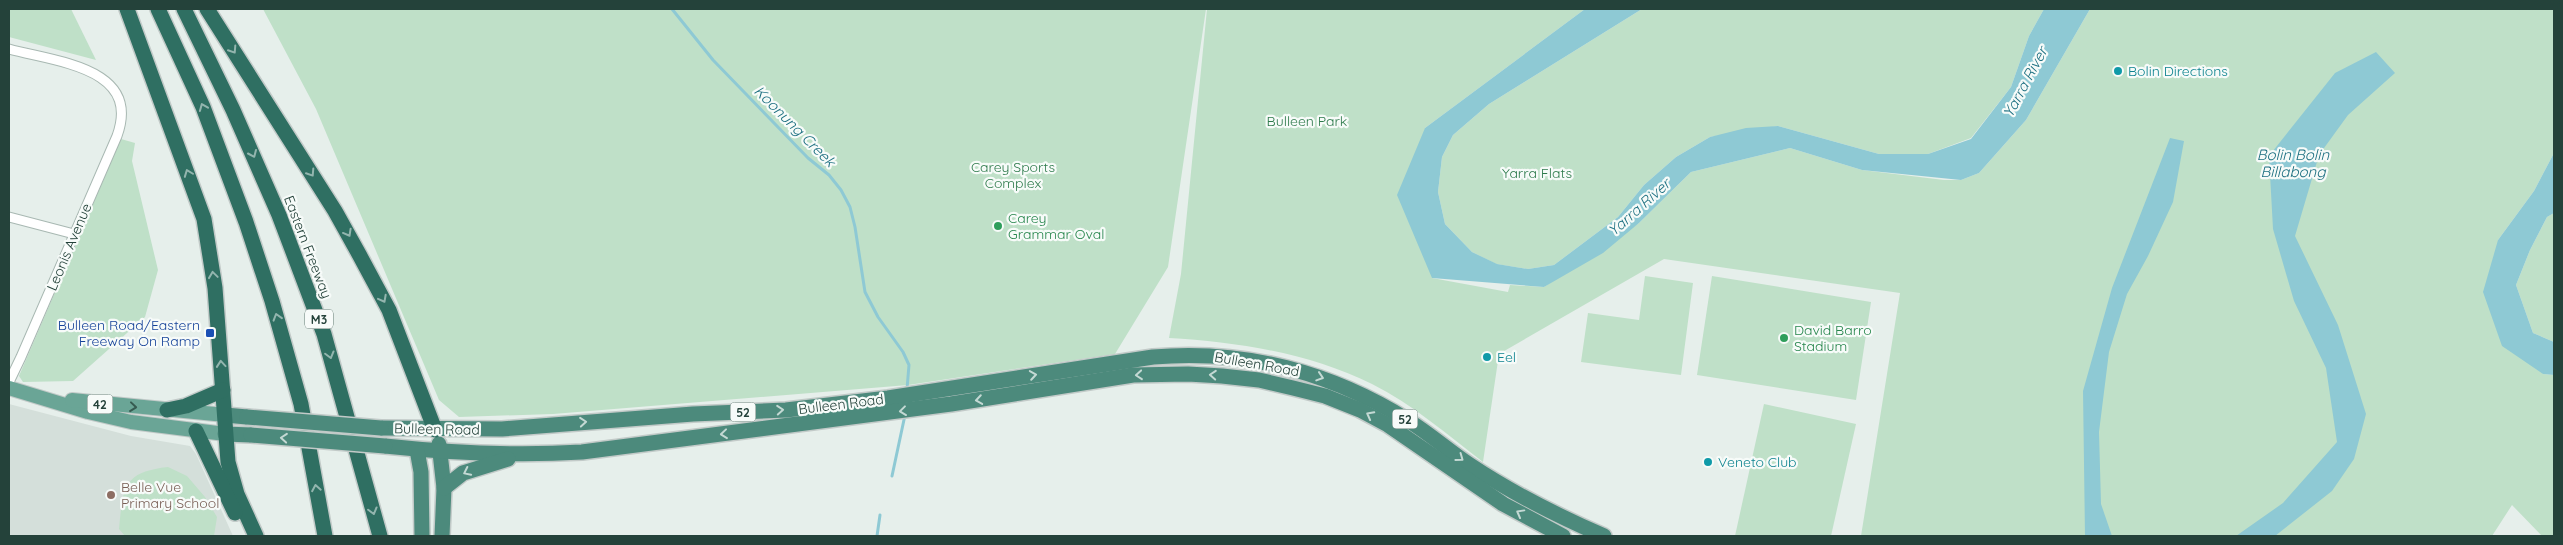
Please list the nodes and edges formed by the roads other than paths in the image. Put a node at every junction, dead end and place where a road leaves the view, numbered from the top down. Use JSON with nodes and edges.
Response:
{"nodes":[{"id":1,"x":127,"y":9,"type":"edge"},
{"id":2,"x":158,"y":9,"type":"edge"},
{"id":3,"x":184,"y":9,"type":"edge"},
{"id":4,"x":206,"y":9,"type":"edge"},
{"id":5,"x":9,"y":50,"type":"edge"},
{"id":6,"x":9,"y":217,"type":"edge"},
{"id":7,"x":74,"y":234,"type":"junction"},
{"id":8,"x":10,"y":386,"type":"edge"},
{"id":9,"x":223,"y":390,"type":"junction"},
{"id":10,"x":33,"y":395,"type":"junction"},
{"id":11,"x":166,"y":410,"type":"junction"},
{"id":12,"x":225,"y":415,"type":"junction"},
{"id":13,"x":435,"y":430,"type":"junction"},
{"id":14,"x":196,"y":431,"type":"junction"},
{"id":15,"x":226,"y":434,"type":"junction"},
{"id":16,"x":417,"y":450,"type":"junction"},
{"id":17,"x":442,"y":452,"type":"junction"},
{"id":18,"x":529,"y":454,"type":"junction"},
{"id":19,"x":444,"y":488,"type":"junction"},
{"id":20,"x":247,"y":536,"type":"edge"},
{"id":21,"x":256,"y":536,"type":"edge"},
{"id":22,"x":325,"y":536,"type":"edge"},
{"id":23,"x":380,"y":536,"type":"edge"},
{"id":24,"x":422,"y":536,"type":"edge"},
{"id":25,"x":442,"y":536,"type":"edge"},
{"id":26,"x":1563,"y":536,"type":"edge"},
{"id":27,"x":1604,"y":536,"type":"edge"}],
"edges":[{"from":9,"to":1,"type":"highway","one_way":true},
{"from":22,"to":2,"type":"highway","one_way":true},
{"from":3,"to":23,"type":"highway","name":"Eastern Freeway","number":"M3","one_way":true},
{"from":4,"to":13,"type":"highway","one_way":true},
{"from":5,"to":7,"type":"street","name":"Leonis Avenue"},
{"from":6,"to":7,"type":"street"},
{"from":7,"to":8,"type":"street","name":"Leonis Avenue"},
{"from":8,"to":10,"type":"main road","name":"Bulleen Road","number":"42"},
{"from":9,"to":11,"type":"highway"},
{"from":9,"to":12,"type":"highway"},
{"from":10,"to":11,"type":"main road","name":"Bulleen Road","number":"42","one_way":true},
{"from":10,"to":14,"type":"main road","name":"Bulleen Road","number":"42"},
{"from":11,"to":12,"type":"main road","name":"Bulleen Road","number":"42"},
{"from":12,"to":13,"type":"highway","name":"Bulleen Road","number":"42","bridge":true},
{"from":12,"to":15,"type":"highway"},
{"from":13,"to":17,"type":"highway"},
{"from":13,"to":27,"type":"highway","name":"Bulleen Road","number":"52","one_way":true},
{"from":14,"to":15,"type":"main road","name":"Bulleen Road","number":"42"},
{"from":14,"to":20,"type":"highway"},
{"from":16,"to":15,"type":"highway","name":"Bulleen Road","number":"42","one_way":true,"bridge":true},
{"from":15,"to":21,"type":"highway"},
{"from":16,"to":17,"type":"highway","name":"Bulleen Road","number":"52"},
{"from":16,"to":24,"type":"highway"},
{"from":17,"to":18,"type":"highway","name":"Bulleen Road","number":"52"},
{"from":17,"to":19,"type":"highway"},
{"from":18,"to":19,"type":"highway","one_way":true},
{"from":26,"to":18,"type":"highway","name":"Bulleen Road","number":"52","one_way":true},
{"from":19,"to":25,"type":"highway"}]}
